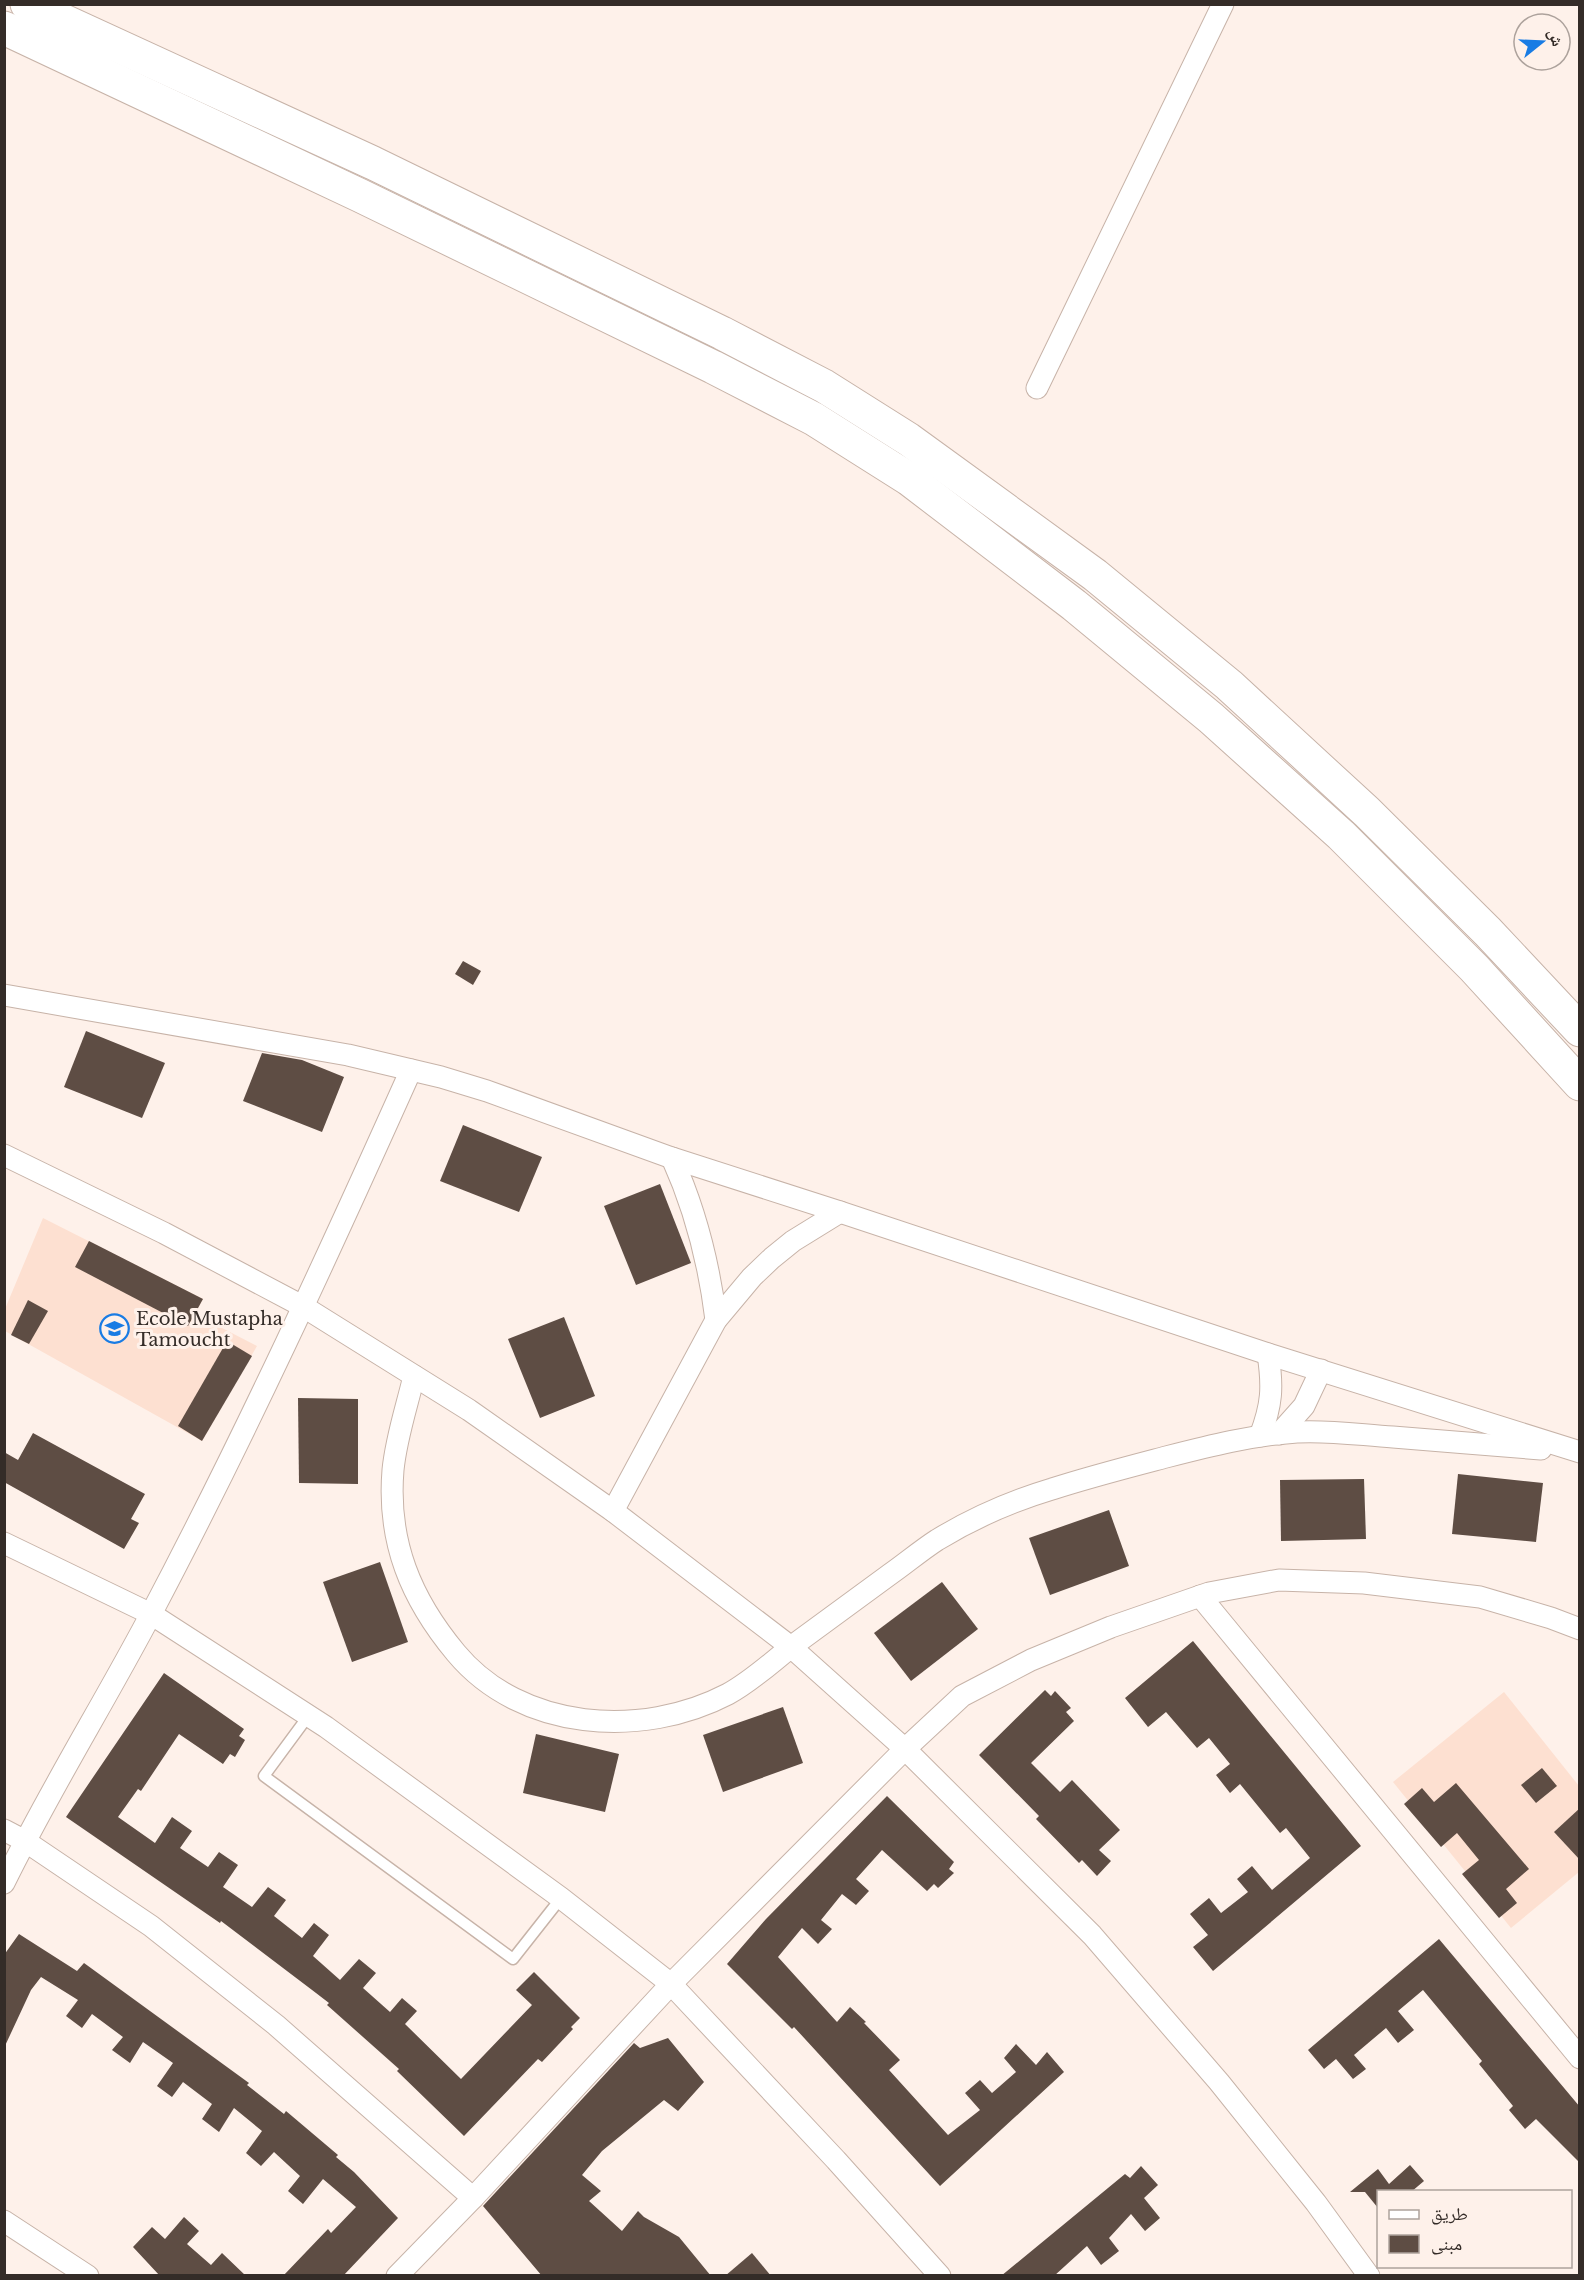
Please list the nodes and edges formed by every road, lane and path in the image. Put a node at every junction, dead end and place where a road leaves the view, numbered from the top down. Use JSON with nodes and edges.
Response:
{"nodes":[{"id":1,"x":27,"y":4,"type":"edge"},
{"id":2,"x":1222,"y":4,"type":"edge"},
{"id":3,"x":4,"y":28,"type":"edge"},
{"id":4,"x":1037,"y":387,"type":"dead end"},
{"id":5,"x":4,"y":995,"type":"edge"},
{"id":6,"x":1580,"y":1030,"type":"edge"},
{"id":7,"x":411,"y":1070,"type":"junction"},
{"id":8,"x":1580,"y":1084,"type":"edge"},
{"id":9,"x":4,"y":1155,"type":"edge"},
{"id":10,"x":672,"y":1158,"type":"junction"},
{"id":11,"x":840,"y":1212,"type":"junction"},
{"id":12,"x":304,"y":1307,"type":"junction"},
{"id":13,"x":716,"y":1320,"type":"junction"},
{"id":14,"x":1268,"y":1354,"type":"junction"},
{"id":15,"x":1320,"y":1370,"type":"junction"},
{"id":16,"x":414,"y":1376,"type":"junction"},
{"id":17,"x":1269,"y":1435,"type":"junction"},
{"id":18,"x":1578,"y":1452,"type":"edge"},
{"id":19,"x":613,"y":1511,"type":"junction"},
{"id":20,"x":4,"y":1543,"type":"edge"},
{"id":21,"x":1200,"y":1596,"type":"junction"},
{"id":22,"x":151,"y":1614,"type":"junction"},
{"id":23,"x":1580,"y":1629,"type":"edge"},
{"id":24,"x":791,"y":1647,"type":"junction"},
{"id":25,"x":309,"y":1715,"type":"junction"},
{"id":26,"x":905,"y":1749,"type":"junction"},
{"id":27,"x":4,"y":1830,"type":"edge"},
{"id":28,"x":25,"y":1840,"type":"junction"},
{"id":29,"x":4,"y":1883,"type":"edge"},
{"id":30,"x":561,"y":1898,"type":"junction"},
{"id":31,"x":671,"y":1984,"type":"junction"},
{"id":32,"x":1580,"y":2058,"type":"edge"},
{"id":33,"x":473,"y":2198,"type":"junction"},
{"id":34,"x":4,"y":2221,"type":"edge"},
{"id":35,"x":88,"y":2276,"type":"edge"},
{"id":36,"x":397,"y":2276,"type":"edge"},
{"id":37,"x":940,"y":2276,"type":"edge"},
{"id":38,"x":1368,"y":2276,"type":"edge"}],
"edges":[{"from":1,"to":6,"type":"highway"},
{"from":2,"to":4,"type":"street"},
{"from":3,"to":8,"type":"highway"},
{"from":5,"to":7,"type":"street"},
{"from":7,"to":10,"type":"street"},
{"from":7,"to":12,"type":"street"},
{"from":9,"to":12,"type":"street"},
{"from":10,"to":11,"type":"street"},
{"from":10,"to":13,"type":"street"},
{"from":11,"to":13,"type":"street"},
{"from":11,"to":14,"type":"street"},
{"from":12,"to":16,"type":"street"},
{"from":12,"to":22,"type":"street"},
{"from":13,"to":19,"type":"street"},
{"from":14,"to":15,"type":"street"},
{"from":14,"to":17,"type":"street"},
{"from":15,"to":17,"type":"street"},
{"from":15,"to":18,"type":"street"},
{"from":16,"to":19,"type":"street"},
{"from":16,"to":24,"type":"street"},
{"from":17,"to":18,"type":"street"},
{"from":17,"to":24,"type":"street"},
{"from":19,"to":24,"type":"street"},
{"from":20,"to":22,"type":"street"},
{"from":21,"to":23,"type":"street"},
{"from":21,"to":26,"type":"street"},
{"from":21,"to":32,"type":"street"},
{"from":22,"to":25,"type":"street"},
{"from":22,"to":28,"type":"street"},
{"from":24,"to":26,"type":"street"},
{"from":25,"to":30,"type":"street"},
{"from":25,"to":30,"type":"lane"},
{"from":26,"to":31,"type":"street"},
{"from":26,"to":38,"type":"street"},
{"from":27,"to":28,"type":"street"},
{"from":28,"to":29,"type":"street"},
{"from":28,"to":33,"type":"street"},
{"from":30,"to":31,"type":"street"},
{"from":31,"to":33,"type":"street"},
{"from":31,"to":37,"type":"street"},
{"from":33,"to":36,"type":"street"},
{"from":34,"to":35,"type":"street"}]}
